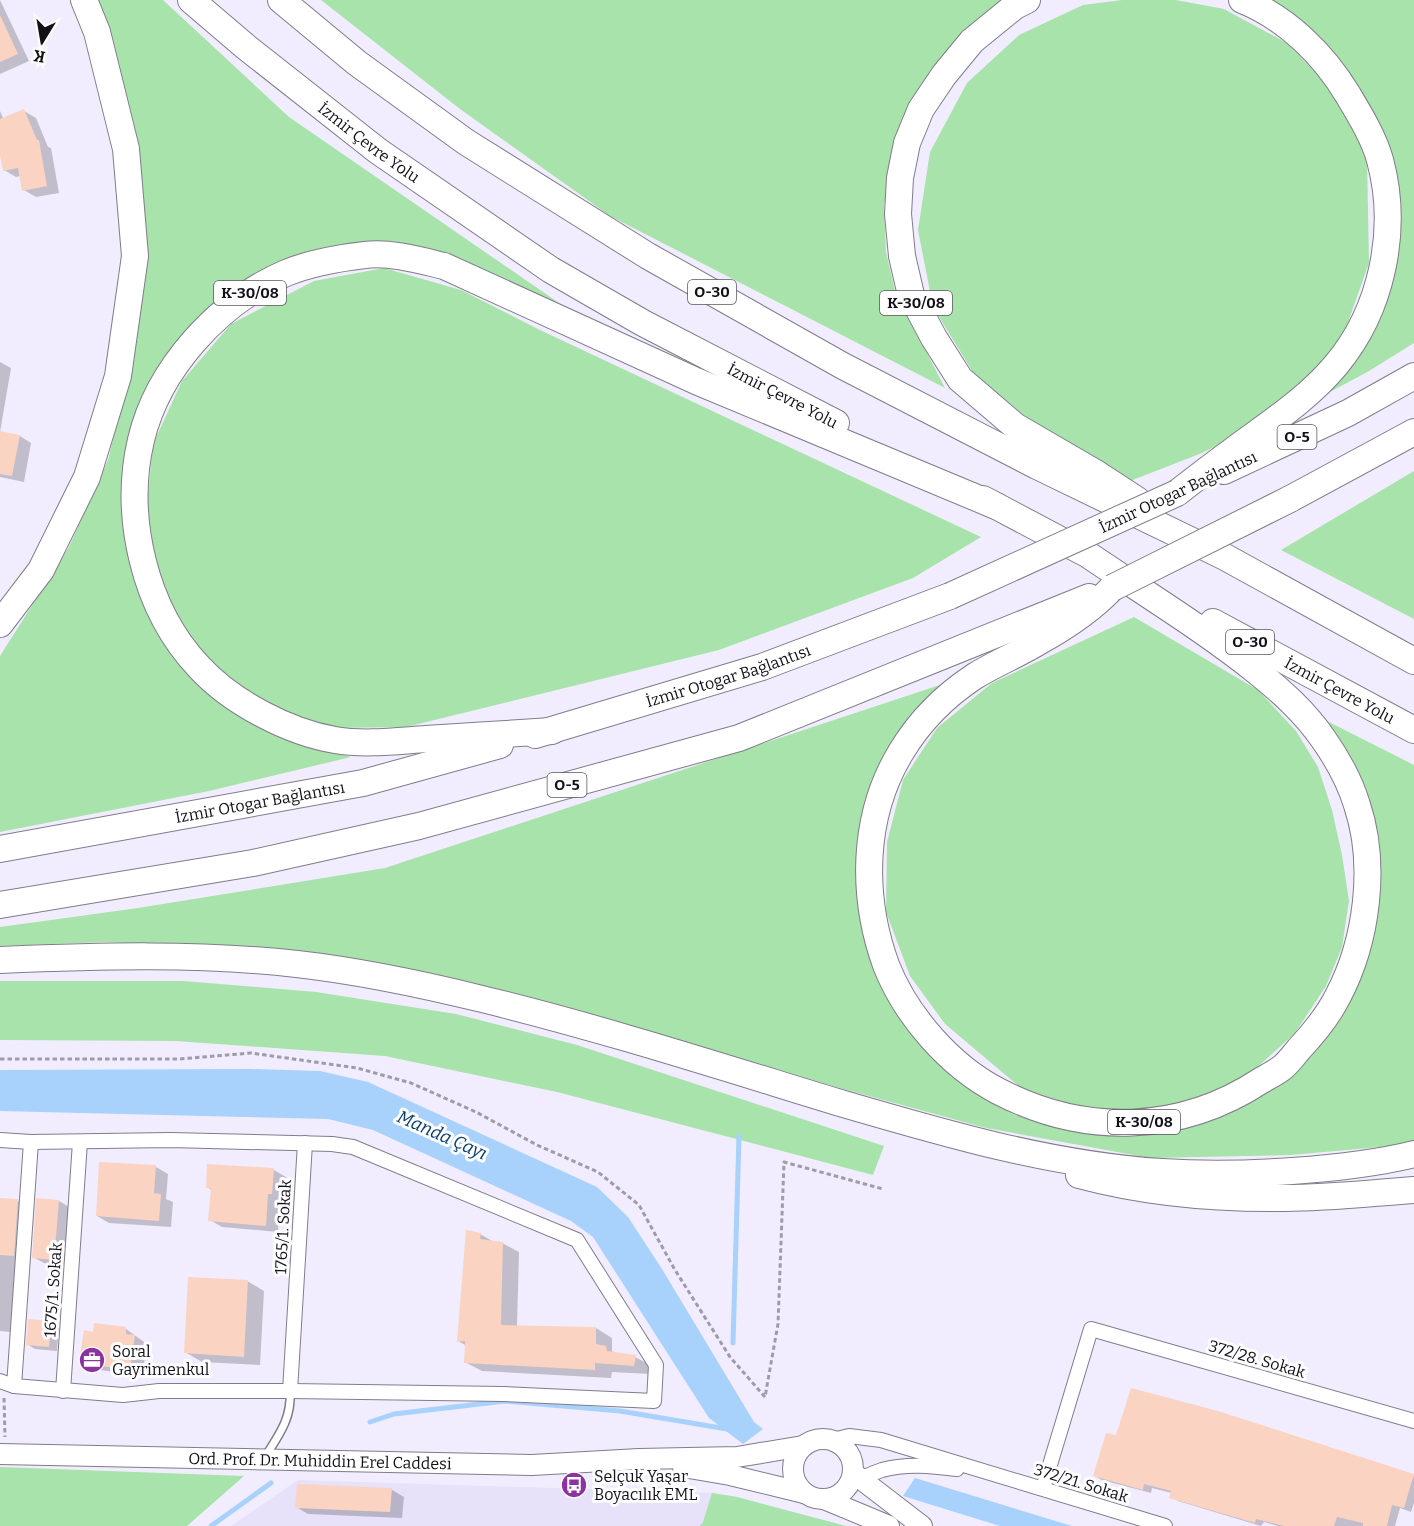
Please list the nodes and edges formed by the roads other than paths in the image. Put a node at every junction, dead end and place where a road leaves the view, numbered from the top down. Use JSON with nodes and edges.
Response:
{"nodes":[{"id":1,"x":84,"y":0,"type":"edge"},
{"id":2,"x":191,"y":0,"type":"edge"},
{"id":3,"x":281,"y":0,"type":"edge"},
{"id":4,"x":1027,"y":0,"type":"edge"},
{"id":5,"x":1242,"y":0,"type":"edge"},
{"id":6,"x":1414,"y":376,"type":"edge"},
{"id":7,"x":1414,"y":432,"type":"edge"},
{"id":8,"x":1177,"y":493,"type":"junction"},
{"id":9,"x":996,"y":506,"type":"junction"},
{"id":10,"x":1175,"y":534,"type":"junction"},
{"id":11,"x":1087,"y":554,"type":"junction"},
{"id":12,"x":1112,"y":588,"type":"junction"},
{"id":13,"x":0,"y":624,"type":"edge"},
{"id":14,"x":1414,"y":661,"type":"edge"},
{"id":15,"x":1414,"y":730,"type":"edge"},
{"id":16,"x":552,"y":731,"type":"junction"},
{"id":17,"x":0,"y":849,"type":"edge"},
{"id":18,"x":0,"y":905,"type":"edge"},
{"id":19,"x":0,"y":960,"type":"edge"},
{"id":20,"x":0,"y":1140,"type":"edge"},
{"id":21,"x":31,"y":1142,"type":"junction"},
{"id":22,"x":80,"y":1142,"type":"junction"},
{"id":23,"x":304,"y":1143,"type":"junction"},
{"id":24,"x":994,"y":1146,"type":"junction"},
{"id":25,"x":1414,"y":1154,"type":"edge"},
{"id":26,"x":1414,"y":1190,"type":"edge"},
{"id":27,"x":6,"y":1383,"type":"edge"},
{"id":28,"x":290,"y":1390,"type":"junction"},
{"id":29,"x":63,"y":1391,"type":"junction"},
{"id":30,"x":1414,"y":1421,"type":"edge"},
{"id":31,"x":833,"y":1440,"type":"junction"},
{"id":32,"x":803,"y":1446,"type":"junction"},
{"id":33,"x":2,"y":1454,"type":"edge"},
{"id":34,"x":264,"y":1459,"type":"junction"},
{"id":35,"x":639,"y":1459,"type":"junction"},
{"id":36,"x":986,"y":1472,"type":"junction"},
{"id":37,"x":855,"y":1478,"type":"junction"},
{"id":38,"x":1043,"y":1488,"type":"junction"},
{"id":39,"x":804,"y":1492,"type":"junction"},
{"id":40,"x":824,"y":1499,"type":"junction"},
{"id":41,"x":889,"y":1526,"type":"edge"},
{"id":42,"x":922,"y":1526,"type":"edge"},
{"id":43,"x":1165,"y":1526,"type":"edge"}],
"edges":[{"from":1,"to":13,"type":"highway"},
{"from":2,"to":9,"type":"highway","name":"İzmir Çevre Yolu","number":"O-30"},
{"from":3,"to":10,"type":"highway","number":"O-30"},
{"from":4,"to":10,"type":"highway","number":"K-30/08"},
{"from":5,"to":8,"type":"highway"},
{"from":6,"to":8,"type":"highway","name":"İzmir Otogar Bağlantısı","number":"O-5"},
{"from":7,"to":12,"type":"highway","number":"O-5","bridge":true},
{"from":8,"to":16,"type":"highway","name":"İzmir Otogar Bağlantısı","number":"O-5","bridge":true},
{"from":9,"to":11,"type":"highway","name":"İzmir Çevre Yolu","number":"O-30"},
{"from":9,"to":16,"type":"highway","number":"K-30/08"},
{"from":10,"to":14,"type":"highway","number":"O-30"},
{"from":11,"to":12,"type":"highway","number":"K-30/08"},
{"from":11,"to":15,"type":"highway","name":"İzmir Çevre Yolu","number":"O-30"},
{"from":12,"to":18,"type":"highway","number":"O-5"},
{"from":16,"to":17,"type":"highway","name":"İzmir Otogar Bağlantısı","number":"O-5"},
{"from":19,"to":24,"type":"highway"},
{"from":20,"to":21,"type":"street"},
{"from":21,"to":22,"type":"street"},
{"from":21,"to":27,"type":"street"},
{"from":22,"to":23,"type":"street"},
{"from":22,"to":29,"type":"street","name":"1675/1. Sokak"},
{"from":23,"to":28,"type":"street","name":"1765/1. Sokak"},
{"from":23,"to":28,"type":"street"},
{"from":24,"to":25,"type":"highway"},
{"from":24,"to":26,"type":"highway"},
{"from":27,"to":29,"type":"street"},
{"from":28,"to":29,"type":"street"},
{"from":28,"to":34,"type":"lane"},
{"from":30,"to":38,"type":"street","name":"372/28. Sokak"},
{"from":31,"to":32,"type":"main road"},
{"from":31,"to":36,"type":"street","name":"372/21. Sokak"},
{"from":31,"to":37,"type":"main road"},
{"from":32,"to":35,"type":"main road","name":"Ord. Prof. Dr. Muhiddin Erel Caddesi"},
{"from":32,"to":39,"type":"main road"},
{"from":33,"to":34,"type":"main road","name":"Ord. Prof. Dr. Muhiddin Erel Caddesi"},
{"from":34,"to":35,"type":"main road","name":"Ord. Prof. Dr. Muhiddin Erel Caddesi"},
{"from":35,"to":39,"type":"main road","name":"Ord. Prof. Dr. Muhiddin Erel Caddesi"},
{"from":36,"to":37,"type":"street","name":"372/21. Sokak"},
{"from":36,"to":38,"type":"street","name":"372/21. Sokak"},
{"from":37,"to":40,"type":"main road"},
{"from":37,"to":42,"type":"main road"},
{"from":38,"to":43,"type":"street","name":"372/21. Sokak"},
{"from":39,"to":40,"type":"main road"},
{"from":40,"to":41,"type":"main road"}]}
